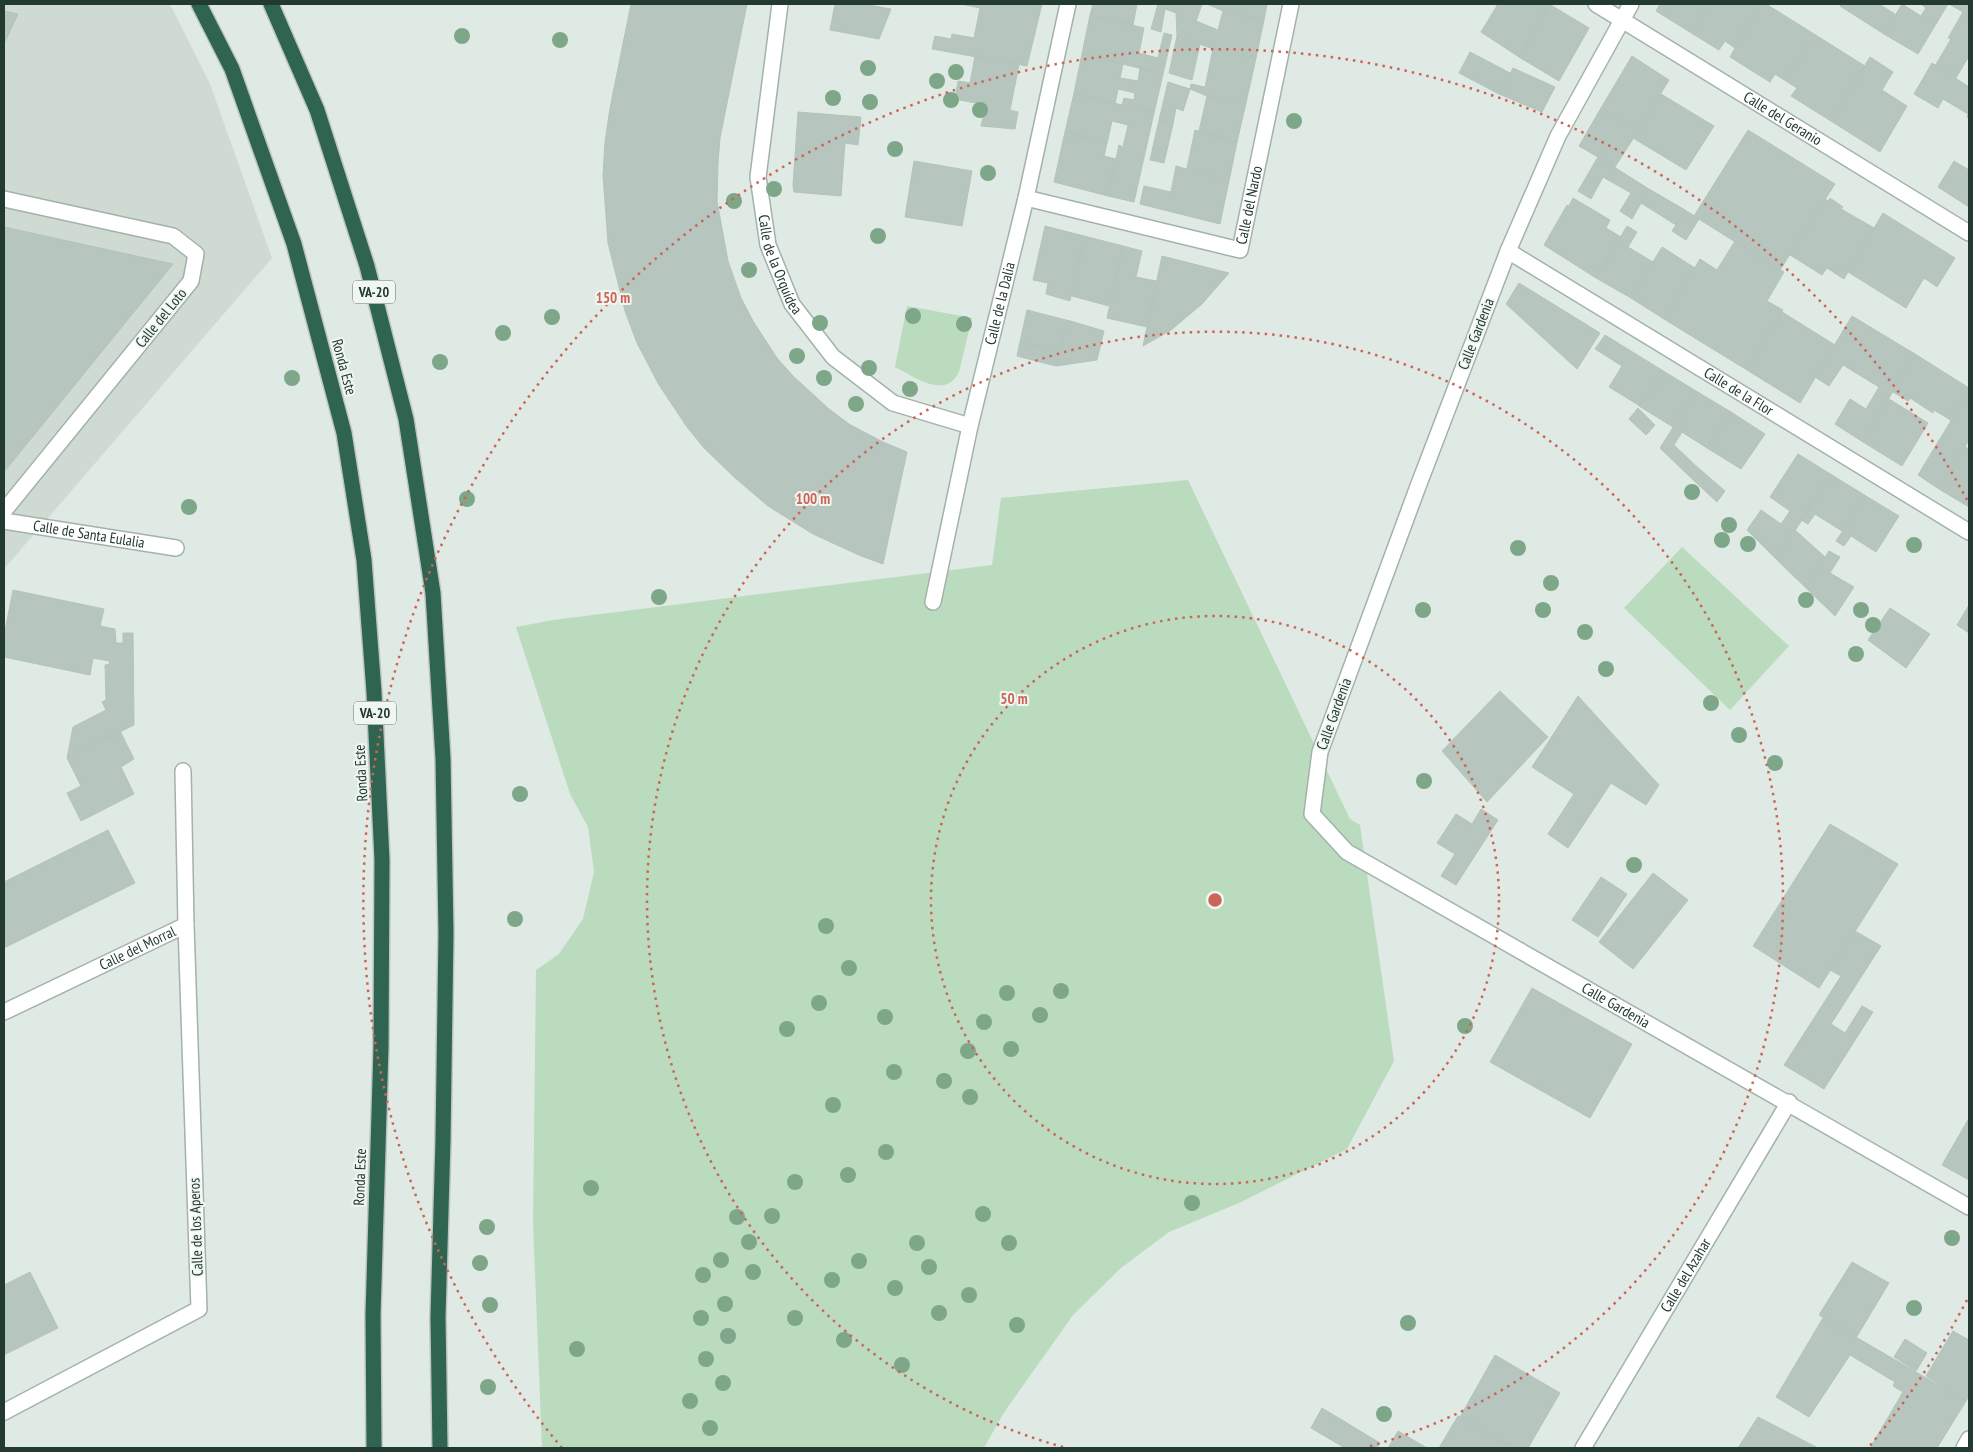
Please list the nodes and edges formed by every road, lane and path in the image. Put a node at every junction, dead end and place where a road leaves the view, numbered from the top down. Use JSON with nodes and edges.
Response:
{"nodes":[{"id":1,"x":199,"y":4,"type":"edge"},
{"id":2,"x":271,"y":4,"type":"edge"},
{"id":3,"x":780,"y":4,"type":"edge"},
{"id":4,"x":1068,"y":4,"type":"edge"},
{"id":5,"x":1291,"y":4,"type":"edge"},
{"id":6,"x":1596,"y":4,"type":"edge"},
{"id":7,"x":1631,"y":4,"type":"edge"},
{"id":8,"x":1622,"y":20,"type":"junction"},
{"id":9,"x":1026,"y":198,"type":"junction"},
{"id":10,"x":4,"y":199,"type":"edge"},
{"id":11,"x":1969,"y":233,"type":"edge"},
{"id":12,"x":1508,"y":252,"type":"junction"},
{"id":13,"x":970,"y":426,"type":"junction"},
{"id":14,"x":4,"y":511,"type":"edge"},
{"id":15,"x":4,"y":521,"type":"edge"},
{"id":16,"x":1969,"y":532,"type":"edge"},
{"id":17,"x":176,"y":548,"type":"dead end"},
{"id":18,"x":934,"y":602,"type":"dead end"},
{"id":19,"x":182,"y":771,"type":"dead end"},
{"id":20,"x":186,"y":925,"type":"junction"},
{"id":21,"x":4,"y":1012,"type":"edge"},
{"id":22,"x":1789,"y":1102,"type":"junction"},
{"id":23,"x":1969,"y":1206,"type":"edge"},
{"id":24,"x":4,"y":1412,"type":"edge"},
{"id":25,"x":1969,"y":1439,"type":"edge"},
{"id":26,"x":374,"y":1448,"type":"edge"},
{"id":27,"x":440,"y":1448,"type":"edge"},
{"id":28,"x":1583,"y":1448,"type":"edge"},
{"id":29,"x":1964,"y":1448,"type":"edge"}],
"edges":[{"from":1,"to":26,"type":"highway","name":"Ronda Este","number":"VA-20"},
{"from":2,"to":27,"type":"highway","number":"VA-20"},
{"from":3,"to":13,"type":"street","name":"Calle de la Orquídea"},
{"from":4,"to":9,"type":"street","name":"Calle de la Dalia"},
{"from":5,"to":9,"type":"street","name":"Calle del Nardo"},
{"from":6,"to":8,"type":"street","name":"Calle del Geranio"},
{"from":7,"to":8,"type":"street","name":"Calle Gardenia"},
{"from":8,"to":11,"type":"street","name":"Calle del Geranio"},
{"from":8,"to":12,"type":"street","name":"Calle Gardenia"},
{"from":9,"to":13,"type":"street","name":"Calle de la Dalia"},
{"from":10,"to":14,"type":"street","name":"Calle del Loto"},
{"from":12,"to":16,"type":"street","name":"Calle de la Flor"},
{"from":12,"to":22,"type":"street","name":"Calle Gardenia"},
{"from":13,"to":18,"type":"street","name":"Calle de la Dalia"},
{"from":15,"to":17,"type":"street","name":"Calle de Santa Eulalia"},
{"from":19,"to":20,"type":"street","name":"Calle del Morral"},
{"from":20,"to":21,"type":"street","name":"Calle del Morral"},
{"from":20,"to":24,"type":"street","name":"Calle de los Aperos"},
{"from":22,"to":23,"type":"street","name":"Calle Gardenia"},
{"from":22,"to":28,"type":"street","name":"Calle del Azahar"},
{"from":25,"to":29,"type":"street"}]}
